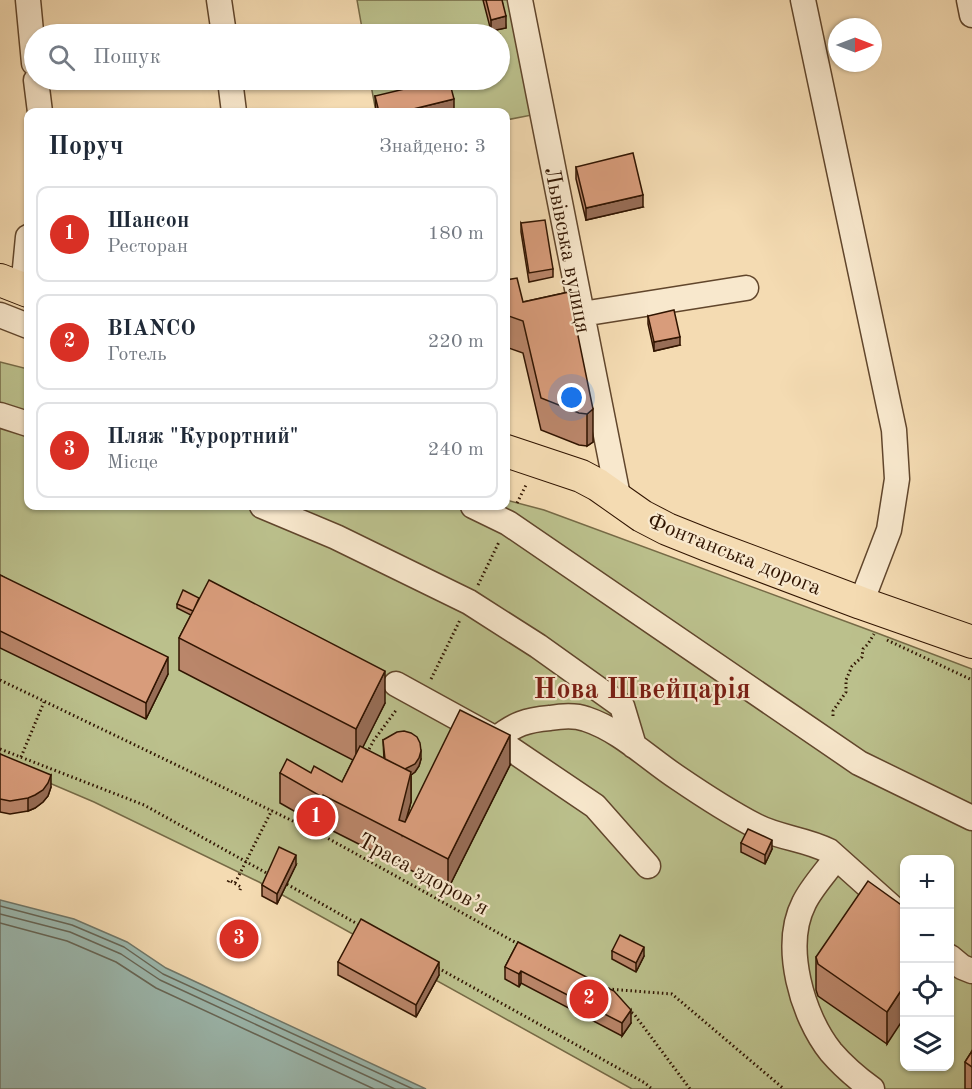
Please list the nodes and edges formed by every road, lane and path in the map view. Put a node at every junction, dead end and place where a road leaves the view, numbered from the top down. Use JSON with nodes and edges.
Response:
{"nodes":[{"id":1,"x":28,"y":0,"type":"edge"},
{"id":2,"x":219,"y":0,"type":"edge"},
{"id":3,"x":520,"y":0,"type":"edge"},
{"id":4,"x":803,"y":0,"type":"edge"},
{"id":5,"x":969,"y":0,"type":"edge"},
{"id":6,"x":972,"y":15,"type":"edge"},
{"id":7,"x":30,"y":24,"type":"edge"},
{"id":8,"x":223,"y":24,"type":"edge"},
{"id":9,"x":37,"y":90,"type":"edge"},
{"id":10,"x":231,"y":90,"type":"edge"},
{"id":11,"x":40,"y":108,"type":"edge"},
{"id":12,"x":234,"y":108,"type":"edge"},
{"id":13,"x":24,"y":255,"type":"edge"},
{"id":14,"x":17,"y":286,"type":"edge"},
{"id":15,"x":746,"y":288,"type":"dead end"},
{"id":16,"x":582,"y":314,"type":"junction"},
{"id":17,"x":0,"y":315,"type":"edge"},
{"id":18,"x":24,"y":324,"type":"edge"},
{"id":19,"x":0,"y":415,"type":"edge"},
{"id":20,"x":24,"y":423,"type":"edge"},
{"id":21,"x":510,"y":452,"type":"edge"},
{"id":22,"x":534,"y":485,"type":"dead end"},
{"id":23,"x":619,"y":501,"type":"junction"},
{"id":24,"x":272,"y":510,"type":"edge"},
{"id":25,"x":481,"y":510,"type":"edge"},
{"id":26,"x":513,"y":511,"type":"dead end"},
{"id":27,"x":875,"y":608,"type":"junction"},
{"id":28,"x":972,"y":642,"type":"edge"},
{"id":29,"x":0,"y":680,"type":"edge"},
{"id":30,"x":396,"y":684,"type":"dead end"},
{"id":31,"x":422,"y":698,"type":"junction"},
{"id":32,"x":44,"y":702,"type":"junction"},
{"id":33,"x":833,"y":716,"type":"dead end"},
{"id":34,"x":496,"y":738,"type":"junction"},
{"id":35,"x":634,"y":746,"type":"junction"},
{"id":36,"x":0,"y":749,"type":"edge"},
{"id":37,"x":21,"y":757,"type":"junction"},
{"id":38,"x":364,"y":758,"type":"edge"},
{"id":39,"x":273,"y":810,"type":"junction"},
{"id":40,"x":972,"y":818,"type":"edge"},
{"id":41,"x":327,"y":828,"type":"edge"},
{"id":42,"x":322,"y":835,"type":"junction"},
{"id":43,"x":836,"y":858,"type":"junction"},
{"id":44,"x":246,"y":861,"type":"junction"},
{"id":45,"x":648,"y":866,"type":"dead end"},
{"id":46,"x":228,"y":882,"type":"dead end"},
{"id":47,"x":235,"y":884,"type":"junction"},
{"id":48,"x":240,"y":890,"type":"dead end"},
{"id":49,"x":900,"y":914,"type":"edge"},
{"id":50,"x":370,"y":931,"type":"edge"},
{"id":51,"x":526,"y":948,"type":"edge"},
{"id":52,"x":954,"y":960,"type":"edge"},
{"id":53,"x":432,"y":965,"type":"edge"},
{"id":54,"x":972,"y":971,"type":"edge"},
{"id":55,"x":608,"y":989,"type":"edge"},
{"id":56,"x":625,"y":1008,"type":"edge"},
{"id":57,"x":652,"y":1089,"type":"edge"},
{"id":58,"x":690,"y":1089,"type":"edge"},
{"id":59,"x":784,"y":1089,"type":"edge"},
{"id":60,"x":872,"y":1089,"type":"edge"}],
"edges":[{"from":1,"to":7,"type":"street"},
{"from":2,"to":8,"type":"street"},
{"from":3,"to":16,"type":"street","name":"Львівська вулиця"},
{"from":4,"to":27,"type":"street"},
{"from":5,"to":6,"type":"street"},
{"from":9,"to":11,"type":"street"},
{"from":10,"to":12,"type":"street"},
{"from":13,"to":14,"type":"street"},
{"from":15,"to":16,"type":"street"},
{"from":16,"to":23,"type":"street","name":"Львівська вулиця"},
{"from":17,"to":18,"type":"street"},
{"from":19,"to":20,"type":"street"},
{"from":21,"to":23,"type":"main road","name":"Фонтанська дорога"},
{"from":22,"to":26,"type":"path"},
{"from":23,"to":27,"type":"main road","name":"Фонтанська дорога"},
{"from":24,"to":35,"type":"street"},
{"from":25,"to":40,"type":"street"},
{"from":27,"to":28,"type":"main road","name":"Фонтанська дорога"},
{"from":27,"to":33,"type":"path"},
{"from":29,"to":32,"type":"path","name":"Траса здоров’я"},
{"from":30,"to":31,"type":"street"},
{"from":31,"to":34,"type":"street"},
{"from":31,"to":38,"type":"path"},
{"from":32,"to":37,"type":"path"},
{"from":32,"to":39,"type":"path","name":"Траса здоров’я"},
{"from":34,"to":35,"type":"street"},
{"from":34,"to":45,"type":"street"},
{"from":35,"to":43,"type":"street"},
{"from":36,"to":37,"type":"path"},
{"from":37,"to":44,"type":"path"},
{"from":39,"to":42,"type":"path","name":"Траса здоров’я"},
{"from":39,"to":44,"type":"path"},
{"from":41,"to":42,"type":"path"},
{"from":42,"to":51,"type":"path","name":"Траса здоров’я"},
{"from":43,"to":49,"type":"street"},
{"from":43,"to":60,"type":"street"},
{"from":44,"to":47,"type":"path"},
{"from":44,"to":50,"type":"path"},
{"from":46,"to":47,"type":"path"},
{"from":47,"to":48,"type":"path"},
{"from":52,"to":54,"type":"street"},
{"from":53,"to":57,"type":"path"},
{"from":55,"to":59,"type":"path"},
{"from":56,"to":58,"type":"path"}]}
